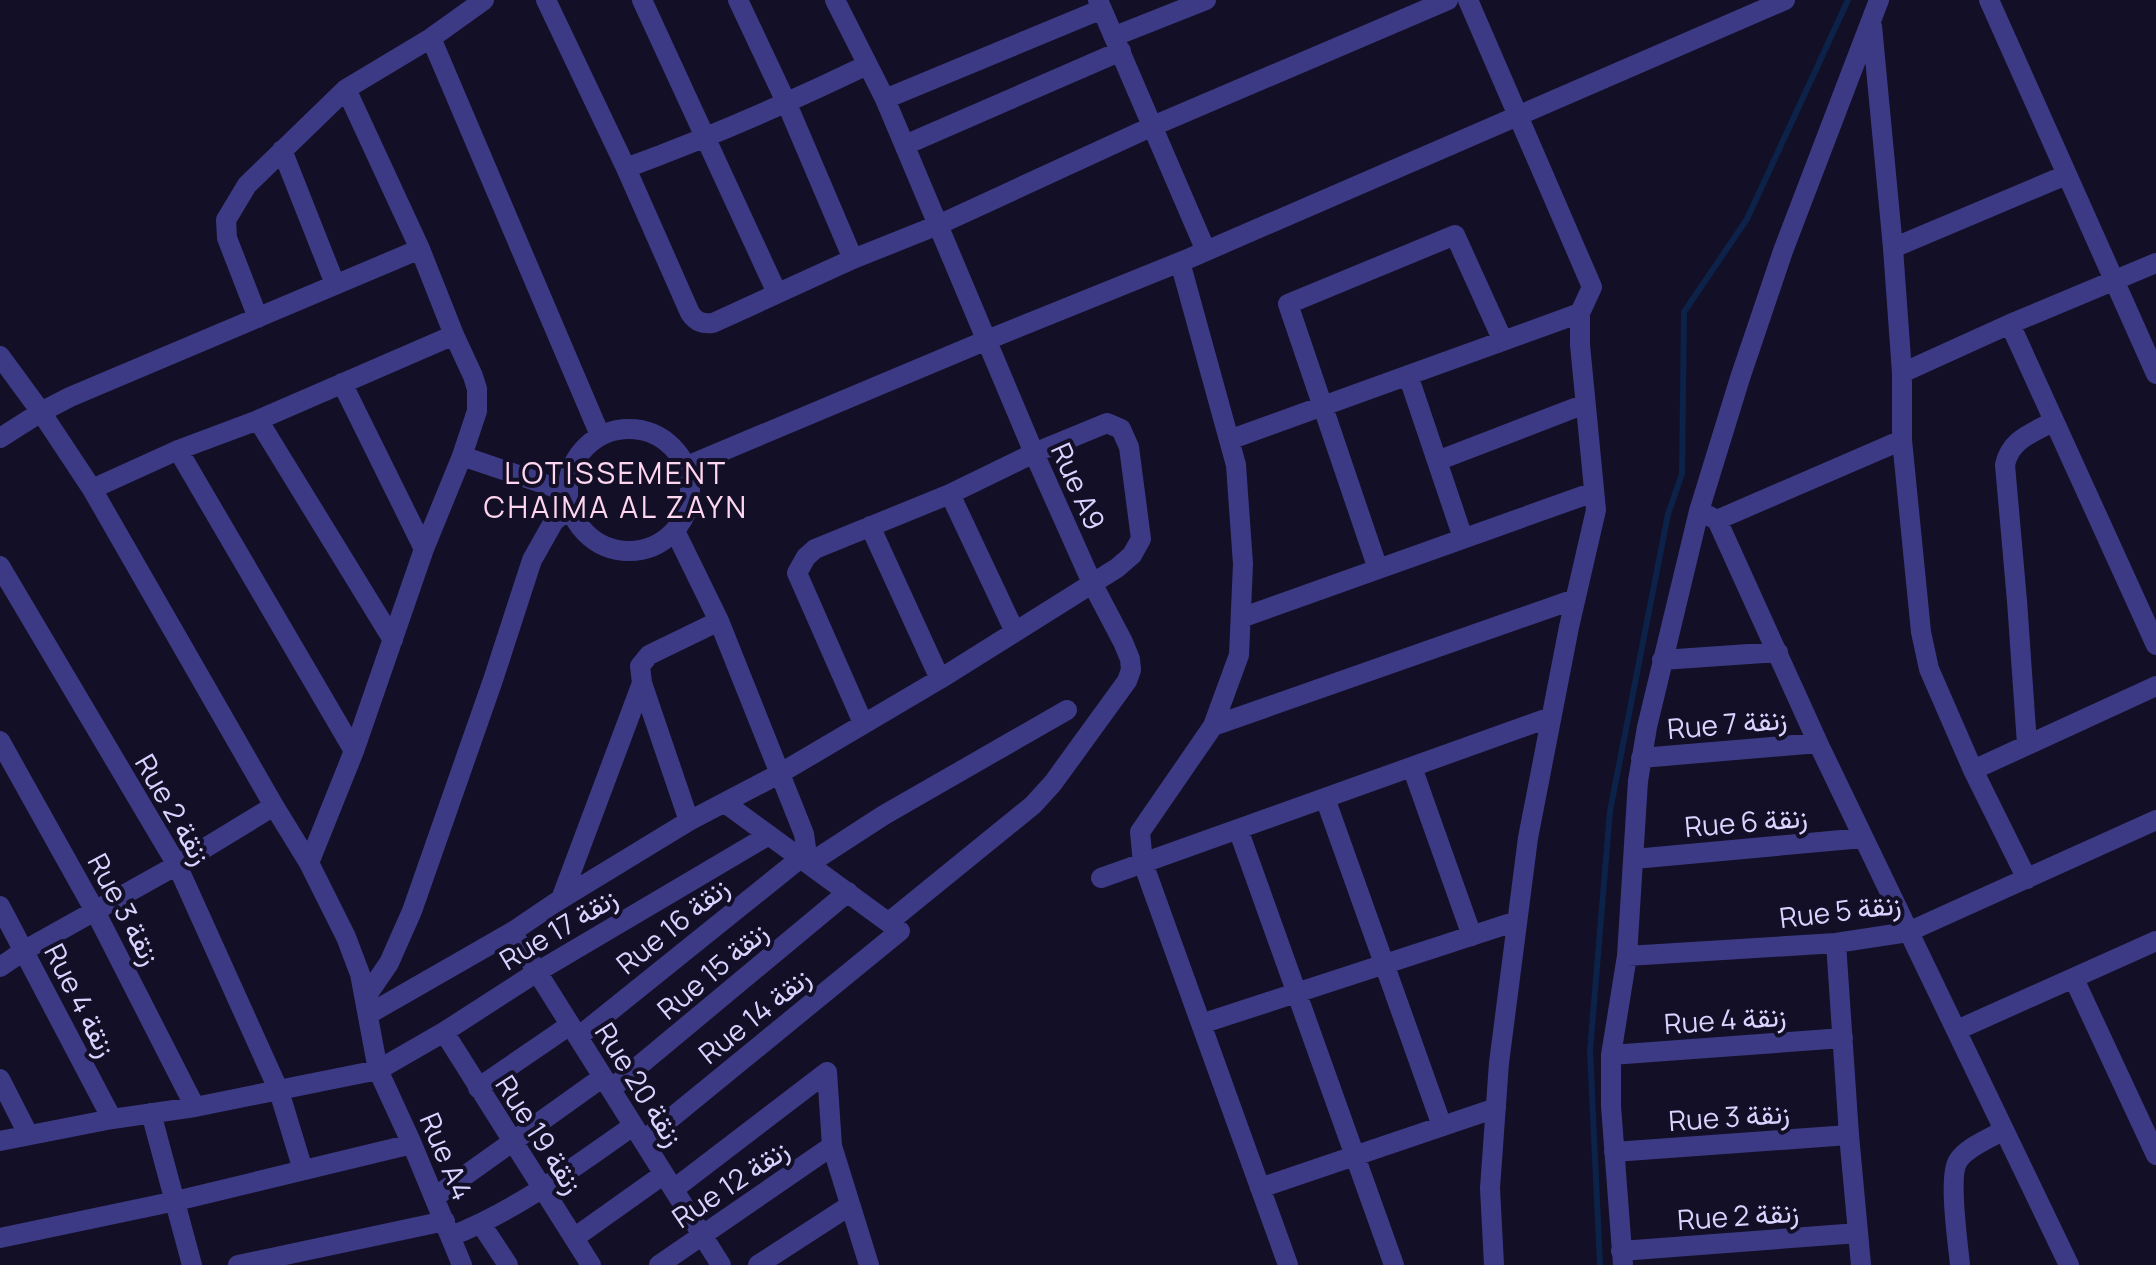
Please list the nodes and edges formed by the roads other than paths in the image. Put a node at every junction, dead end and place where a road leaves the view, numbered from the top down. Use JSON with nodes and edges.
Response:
{"nodes":[{"id":1,"x":484,"y":0,"type":"edge"},
{"id":2,"x":546,"y":0,"type":"edge"},
{"id":3,"x":642,"y":0,"type":"edge"},
{"id":4,"x":738,"y":0,"type":"edge"},
{"id":5,"x":835,"y":0,"type":"edge"},
{"id":6,"x":1206,"y":0,"type":"edge"},
{"id":7,"x":1448,"y":0,"type":"edge"},
{"id":8,"x":1468,"y":0,"type":"edge"},
{"id":9,"x":1785,"y":0,"type":"edge"},
{"id":10,"x":1989,"y":0,"type":"edge"},
{"id":11,"x":1100,"y":4,"type":"edge"},
{"id":12,"x":1875,"y":10,"type":"edge"},
{"id":13,"x":432,"y":38,"type":"junction"},
{"id":14,"x":1118,"y":44,"type":"junction"},
{"id":15,"x":866,"y":64,"type":"junction"},
{"id":16,"x":346,"y":88,"type":"junction"},
{"id":17,"x":885,"y":99,"type":"junction"},
{"id":18,"x":786,"y":104,"type":"junction"},
{"id":19,"x":1519,"y":116,"type":"junction"},
{"id":20,"x":1153,"y":126,"type":"junction"},
{"id":21,"x":707,"y":138,"type":"junction"},
{"id":22,"x":905,"y":144,"type":"junction"},
{"id":23,"x":282,"y":150,"type":"junction"},
{"id":24,"x":626,"y":168,"type":"junction"},
{"id":25,"x":2066,"y":176,"type":"junction"},
{"id":26,"x":938,"y":225,"type":"junction"},
{"id":27,"x":1893,"y":248,"type":"junction"},
{"id":28,"x":420,"y":249,"type":"junction"},
{"id":29,"x":1206,"y":251,"type":"junction"},
{"id":30,"x":852,"y":259,"type":"junction"},
{"id":31,"x":1180,"y":262,"type":"junction"},
{"id":32,"x":2156,"y":263,"type":"edge"},
{"id":33,"x":2116,"y":280,"type":"junction"},
{"id":34,"x":335,"y":284,"type":"junction"},
{"id":35,"x":777,"y":293,"type":"junction"},
{"id":36,"x":1580,"y":313,"type":"junction"},
{"id":37,"x":258,"y":318,"type":"junction"},
{"id":38,"x":2010,"y":324,"type":"junction"},
{"id":39,"x":454,"y":334,"type":"junction"},
{"id":40,"x":987,"y":340,"type":"junction"},
{"id":41,"x":1503,"y":341,"type":"junction"},
{"id":42,"x":0,"y":356,"type":"edge"},
{"id":43,"x":1902,"y":373,"type":"junction"},
{"id":44,"x":2156,"y":374,"type":"edge"},
{"id":45,"x":1408,"y":375,"type":"junction"},
{"id":46,"x":342,"y":383,"type":"junction"},
{"id":47,"x":1585,"y":404,"type":"junction"},
{"id":48,"x":1323,"y":406,"type":"junction"},
{"id":49,"x":41,"y":412,"type":"junction"},
{"id":50,"x":258,"y":420,"type":"junction"},
{"id":51,"x":2054,"y":421,"type":"junction"},
{"id":52,"x":600,"y":436,"type":"junction"},
{"id":53,"x":0,"y":438,"type":"edge"},
{"id":54,"x":1229,"y":440,"type":"junction"},
{"id":55,"x":1902,"y":440,"type":"junction"},
{"id":56,"x":178,"y":450,"type":"junction"},
{"id":57,"x":1034,"y":453,"type":"junction"},
{"id":58,"x":462,"y":456,"type":"junction"},
{"id":59,"x":1437,"y":461,"type":"junction"},
{"id":60,"x":687,"y":466,"type":"junction"},
{"id":61,"x":92,"y":489,"type":"junction"},
{"id":62,"x":1594,"y":492,"type":"junction"},
{"id":63,"x":950,"y":494,"type":"junction"},
{"id":64,"x":569,"y":500,"type":"junction"},
{"id":65,"x":1708,"y":516,"type":"junction"},
{"id":66,"x":870,"y":526,"type":"junction"},
{"id":67,"x":675,"y":531,"type":"junction"},
{"id":68,"x":1463,"y":538,"type":"junction"},
{"id":69,"x":424,"y":549,"type":"junction"},
{"id":70,"x":0,"y":566,"type":"edge"},
{"id":71,"x":1378,"y":569,"type":"junction"},
{"id":72,"x":1092,"y":582,"type":"junction"},
{"id":73,"x":1576,"y":599,"type":"junction"},
{"id":74,"x":1240,"y":618,"type":"junction"},
{"id":75,"x":719,"y":621,"type":"junction"},
{"id":76,"x":1015,"y":632,"type":"junction"},
{"id":77,"x":394,"y":640,"type":"junction"},
{"id":78,"x":2156,"y":644,"type":"edge"},
{"id":79,"x":1778,"y":652,"type":"junction"},
{"id":80,"x":1662,"y":660,"type":"junction"},
{"id":81,"x":940,"y":679,"type":"junction"},
{"id":82,"x":642,"y":683,"type":"junction"},
{"id":83,"x":2156,"y":686,"type":"edge"},
{"id":84,"x":1067,"y":710,"type":"dead end"},
{"id":85,"x":1551,"y":717,"type":"junction"},
{"id":86,"x":863,"y":723,"type":"junction"},
{"id":87,"x":1213,"y":726,"type":"junction"},
{"id":88,"x":0,"y":741,"type":"edge"},
{"id":89,"x":1818,"y":743,"type":"junction"},
{"id":90,"x":2027,"y":744,"type":"junction"},
{"id":91,"x":354,"y":751,"type":"junction"},
{"id":92,"x":1641,"y":758,"type":"junction"},
{"id":93,"x":1412,"y":767,"type":"junction"},
{"id":94,"x":1973,"y":770,"type":"junction"},
{"id":95,"x":779,"y":774,"type":"junction"},
{"id":96,"x":1325,"y":798,"type":"junction"},
{"id":97,"x":725,"y":803,"type":"junction"},
{"id":98,"x":274,"y":806,"type":"junction"},
{"id":99,"x":2156,"y":820,"type":"edge"},
{"id":100,"x":688,"y":821,"type":"junction"},
{"id":101,"x":1238,"y":829,"type":"junction"},
{"id":102,"x":769,"y":835,"type":"junction"},
{"id":103,"x":1863,"y":838,"type":"junction"},
{"id":104,"x":1634,"y":859,"type":"junction"},
{"id":105,"x":806,"y":860,"type":"junction"},
{"id":106,"x":309,"y":863,"type":"junction"},
{"id":107,"x":1144,"y":863,"type":"junction"},
{"id":108,"x":177,"y":865,"type":"junction"},
{"id":109,"x":1101,"y":878,"type":"dead end"},
{"id":110,"x":2026,"y":879,"type":"junction"},
{"id":111,"x":848,"y":892,"type":"junction"},
{"id":112,"x":561,"y":899,"type":"junction"},
{"id":113,"x":0,"y":906,"type":"edge"},
{"id":114,"x":96,"y":911,"type":"junction"},
{"id":115,"x":1517,"y":922,"type":"junction"},
{"id":116,"x":894,"y":926,"type":"junction"},
{"id":117,"x":512,"y":932,"type":"junction"},
{"id":118,"x":1908,"y":932,"type":"junction"},
{"id":119,"x":1472,"y":936,"type":"junction"},
{"id":120,"x":2156,"y":941,"type":"edge"},
{"id":121,"x":1836,"y":943,"type":"junction"},
{"id":122,"x":25,"y":950,"type":"junction"},
{"id":123,"x":1627,"y":956,"type":"junction"},
{"id":124,"x":1384,"y":964,"type":"junction"},
{"id":125,"x":0,"y":966,"type":"edge"},
{"id":126,"x":537,"y":972,"type":"junction"},
{"id":127,"x":2074,"y":979,"type":"junction"},
{"id":128,"x":1297,"y":993,"type":"junction"},
{"id":129,"x":367,"y":1006,"type":"junction"},
{"id":130,"x":1201,"y":1024,"type":"junction"},
{"id":131,"x":1957,"y":1030,"type":"junction"},
{"id":132,"x":574,"y":1031,"type":"junction"},
{"id":133,"x":444,"y":1032,"type":"junction"},
{"id":134,"x":1842,"y":1038,"type":"junction"},
{"id":135,"x":1611,"y":1055,"type":"junction"},
{"id":136,"x":378,"y":1070,"type":"junction"},
{"id":137,"x":0,"y":1079,"type":"edge"},
{"id":138,"x":607,"y":1083,"type":"junction"},
{"id":139,"x":478,"y":1088,"type":"junction"},
{"id":140,"x":279,"y":1091,"type":"junction"},
{"id":141,"x":194,"y":1107,"type":"junction"},
{"id":142,"x":1496,"y":1108,"type":"junction"},
{"id":143,"x":151,"y":1113,"type":"junction"},
{"id":144,"x":112,"y":1119,"type":"junction"},
{"id":145,"x":1442,"y":1126,"type":"junction"},
{"id":146,"x":2004,"y":1130,"type":"junction"},
{"id":147,"x":28,"y":1134,"type":"junction"},
{"id":148,"x":638,"y":1134,"type":"junction"},
{"id":149,"x":1849,"y":1135,"type":"junction"},
{"id":150,"x":0,"y":1140,"type":"edge"},
{"id":151,"x":514,"y":1142,"type":"junction"},
{"id":152,"x":412,"y":1144,"type":"junction"},
{"id":153,"x":832,"y":1146,"type":"junction"},
{"id":154,"x":1614,"y":1152,"type":"junction"},
{"id":155,"x":1355,"y":1155,"type":"junction"},
{"id":156,"x":2156,"y":1155,"type":"edge"},
{"id":157,"x":303,"y":1170,"type":"junction"},
{"id":158,"x":668,"y":1181,"type":"junction"},
{"id":159,"x":543,"y":1188,"type":"junction"},
{"id":160,"x":1260,"y":1188,"type":"junction"},
{"id":161,"x":435,"y":1197,"type":"junction"},
{"id":162,"x":176,"y":1201,"type":"junction"},
{"id":163,"x":849,"y":1206,"type":"junction"},
{"id":164,"x":482,"y":1224,"type":"junction"},
{"id":165,"x":448,"y":1228,"type":"junction"},
{"id":166,"x":1858,"y":1233,"type":"junction"},
{"id":167,"x":702,"y":1235,"type":"junction"},
{"id":168,"x":0,"y":1238,"type":"edge"},
{"id":169,"x":574,"y":1238,"type":"junction"},
{"id":170,"x":1622,"y":1258,"type":"edge"},
{"id":171,"x":192,"y":1265,"type":"edge"},
{"id":172,"x":238,"y":1265,"type":"edge"},
{"id":173,"x":462,"y":1265,"type":"edge"},
{"id":174,"x":508,"y":1265,"type":"edge"},
{"id":175,"x":592,"y":1265,"type":"edge"},
{"id":176,"x":658,"y":1265,"type":"edge"},
{"id":177,"x":721,"y":1265,"type":"edge"},
{"id":178,"x":758,"y":1265,"type":"edge"},
{"id":179,"x":868,"y":1265,"type":"edge"},
{"id":180,"x":1288,"y":1265,"type":"edge"},
{"id":181,"x":1394,"y":1265,"type":"edge"},
{"id":182,"x":1494,"y":1265,"type":"edge"},
{"id":183,"x":1861,"y":1265,"type":"edge"},
{"id":184,"x":1960,"y":1265,"type":"edge"},
{"id":185,"x":2069,"y":1265,"type":"edge"}],
"edges":[{"from":1,"to":13,"type":"street"},
{"from":2,"to":24,"type":"street"},
{"from":3,"to":21,"type":"street"},
{"from":4,"to":18,"type":"street"},
{"from":5,"to":15,"type":"street","name":"Rue A9"},
{"from":6,"to":14,"type":"street"},
{"from":7,"to":20,"type":"street"},
{"from":8,"to":19,"type":"street"},
{"from":9,"to":19,"type":"street"},
{"from":10,"to":25,"type":"street"},
{"from":11,"to":14,"type":"street"},
{"from":11,"to":17,"type":"street"},
{"from":12,"to":27,"type":"street"},
{"from":12,"to":65,"type":"street"},
{"from":13,"to":16,"type":"street"},
{"from":13,"to":52,"type":"street"},
{"from":14,"to":20,"type":"street"},
{"from":14,"to":22,"type":"street"},
{"from":15,"to":17,"type":"street","name":"Rue A9"},
{"from":15,"to":18,"type":"street"},
{"from":16,"to":23,"type":"street"},
{"from":16,"to":28,"type":"street"},
{"from":17,"to":22,"type":"street","name":"Rue A9"},
{"from":18,"to":21,"type":"street"},
{"from":18,"to":30,"type":"street"},
{"from":19,"to":29,"type":"street"},
{"from":19,"to":36,"type":"street"},
{"from":20,"to":26,"type":"street"},
{"from":20,"to":29,"type":"street"},
{"from":21,"to":24,"type":"street"},
{"from":21,"to":35,"type":"street"},
{"from":22,"to":26,"type":"street","name":"Rue A9"},
{"from":23,"to":34,"type":"street"},
{"from":23,"to":37,"type":"street"},
{"from":24,"to":35,"type":"street"},
{"from":25,"to":27,"type":"street"},
{"from":25,"to":33,"type":"street"},
{"from":26,"to":30,"type":"street"},
{"from":26,"to":40,"type":"street","name":"Rue A9"},
{"from":27,"to":43,"type":"street"},
{"from":28,"to":34,"type":"street"},
{"from":28,"to":39,"type":"street"},
{"from":29,"to":31,"type":"street"},
{"from":30,"to":35,"type":"street"},
{"from":31,"to":40,"type":"street"},
{"from":31,"to":54,"type":"street"},
{"from":32,"to":33,"type":"street"},
{"from":33,"to":38,"type":"street"},
{"from":33,"to":44,"type":"street"},
{"from":34,"to":37,"type":"street"},
{"from":36,"to":41,"type":"street"},
{"from":36,"to":47,"type":"street"},
{"from":37,"to":49,"type":"street"},
{"from":38,"to":43,"type":"street"},
{"from":38,"to":51,"type":"street"},
{"from":39,"to":46,"type":"street"},
{"from":39,"to":58,"type":"street"},
{"from":40,"to":57,"type":"street","name":"Rue A9"},
{"from":40,"to":60,"type":"street"},
{"from":41,"to":45,"type":"street"},
{"from":41,"to":48,"type":"street"},
{"from":42,"to":49,"type":"street","name":"Rue A4"},
{"from":43,"to":55,"type":"street"},
{"from":45,"to":48,"type":"street"},
{"from":45,"to":59,"type":"street"},
{"from":46,"to":50,"type":"street"},
{"from":46,"to":69,"type":"street"},
{"from":47,"to":59,"type":"street"},
{"from":47,"to":62,"type":"street"},
{"from":48,"to":54,"type":"street"},
{"from":48,"to":71,"type":"street"},
{"from":49,"to":53,"type":"street"},
{"from":49,"to":61,"type":"street","name":"Rue A4"},
{"from":50,"to":56,"type":"street"},
{"from":50,"to":77,"type":"street"},
{"from":51,"to":78,"type":"street"},
{"from":51,"to":90,"type":"street"},
{"from":52,"to":60,"type":"street"},
{"from":52,"to":64,"type":"street"},
{"from":54,"to":74,"type":"street"},
{"from":55,"to":65,"type":"street"},
{"from":55,"to":94,"type":"street"},
{"from":56,"to":61,"type":"street"},
{"from":56,"to":91,"type":"street"},
{"from":57,"to":63,"type":"street"},
{"from":57,"to":72,"type":"street","name":"Rue A9"},
{"from":57,"to":72,"type":"street"},
{"from":58,"to":64,"type":"street"},
{"from":58,"to":69,"type":"street"},
{"from":59,"to":68,"type":"street"},
{"from":60,"to":67,"type":"street"},
{"from":61,"to":98,"type":"street","name":"Rue A4"},
{"from":62,"to":68,"type":"street"},
{"from":62,"to":73,"type":"street"},
{"from":63,"to":66,"type":"street"},
{"from":63,"to":76,"type":"street"},
{"from":64,"to":67,"type":"street"},
{"from":64,"to":129,"type":"street"},
{"from":65,"to":79,"type":"street"},
{"from":65,"to":80,"type":"street"},
{"from":66,"to":81,"type":"street"},
{"from":66,"to":86,"type":"street"},
{"from":67,"to":75,"type":"street"},
{"from":68,"to":71,"type":"street"},
{"from":69,"to":77,"type":"street"},
{"from":70,"to":108,"type":"street","name":"Rue 2 زنقة"},
{"from":71,"to":74,"type":"street"},
{"from":72,"to":76,"type":"street"},
{"from":72,"to":116,"type":"street","name":"Rue A9"},
{"from":73,"to":85,"type":"street"},
{"from":73,"to":87,"type":"street"},
{"from":74,"to":87,"type":"street"},
{"from":75,"to":82,"type":"street"},
{"from":75,"to":95,"type":"street"},
{"from":76,"to":81,"type":"street"},
{"from":77,"to":91,"type":"street"},
{"from":79,"to":80,"type":"street"},
{"from":79,"to":89,"type":"street"},
{"from":80,"to":92,"type":"street"},
{"from":81,"to":86,"type":"street"},
{"from":82,"to":100,"type":"street"},
{"from":82,"to":112,"type":"street"},
{"from":83,"to":90,"type":"street"},
{"from":84,"to":105,"type":"street","name":"Rue 16 زنقة"},
{"from":85,"to":93,"type":"street"},
{"from":85,"to":115,"type":"street"},
{"from":86,"to":95,"type":"street"},
{"from":87,"to":107,"type":"street"},
{"from":88,"to":114,"type":"street","name":"Rue 3 زنقة"},
{"from":89,"to":92,"type":"street","name":"Rue 7 زنقة"},
{"from":89,"to":103,"type":"street"},
{"from":90,"to":94,"type":"street"},
{"from":91,"to":106,"type":"street"},
{"from":92,"to":104,"type":"street"},
{"from":93,"to":96,"type":"street"},
{"from":93,"to":119,"type":"street"},
{"from":94,"to":110,"type":"street"},
{"from":95,"to":97,"type":"street"},
{"from":95,"to":105,"type":"street"},
{"from":96,"to":101,"type":"street"},
{"from":96,"to":124,"type":"street"},
{"from":97,"to":100,"type":"street"},
{"from":97,"to":102,"type":"street"},
{"from":98,"to":106,"type":"street","name":"Rue A4"},
{"from":98,"to":108,"type":"street"},
{"from":99,"to":110,"type":"street","name":"Rue 5 زنقة"},
{"from":100,"to":112,"type":"street"},
{"from":101,"to":107,"type":"street"},
{"from":101,"to":128,"type":"street"},
{"from":102,"to":105,"type":"street"},
{"from":102,"to":126,"type":"street","name":"Rue 17 زنقة"},
{"from":103,"to":104,"type":"street","name":"Rue 6 زنقة"},
{"from":103,"to":118,"type":"street"},
{"from":104,"to":123,"type":"street"},
{"from":105,"to":111,"type":"street"},
{"from":105,"to":132,"type":"street","name":"Rue 16 زنقة"},
{"from":106,"to":129,"type":"street","name":"Rue A4"},
{"from":107,"to":109,"type":"street"},
{"from":107,"to":130,"type":"street"},
{"from":108,"to":114,"type":"street"},
{"from":108,"to":140,"type":"street","name":"Rue 2 زنقة"},
{"from":110,"to":118,"type":"street","name":"Rue 5 زنقة"},
{"from":111,"to":116,"type":"street"},
{"from":111,"to":138,"type":"street","name":"Rue 15 زنقة"},
{"from":112,"to":117,"type":"street"},
{"from":113,"to":122,"type":"street","name":"Rue 4 زنقة"},
{"from":114,"to":122,"type":"street"},
{"from":114,"to":141,"type":"street","name":"Rue 3 زنقة"},
{"from":115,"to":119,"type":"street"},
{"from":115,"to":142,"type":"street"},
{"from":116,"to":148,"type":"street","name":"Rue 14 زنقة"},
{"from":117,"to":126,"type":"street","name":"Rue 20 زنقة"},
{"from":117,"to":129,"type":"street"},
{"from":118,"to":121,"type":"street","name":"Rue 5 زنقة"},
{"from":118,"to":131,"type":"street"},
{"from":119,"to":124,"type":"street"},
{"from":120,"to":127,"type":"street"},
{"from":121,"to":123,"type":"street","name":"Rue 5 زنقة"},
{"from":121,"to":134,"type":"street"},
{"from":122,"to":125,"type":"street"},
{"from":122,"to":144,"type":"street","name":"Rue 4 زنقة"},
{"from":123,"to":135,"type":"street"},
{"from":124,"to":128,"type":"street"},
{"from":124,"to":145,"type":"street"},
{"from":126,"to":132,"type":"street","name":"Rue 20 زنقة"},
{"from":126,"to":133,"type":"street","name":"Rue 17 زنقة"},
{"from":127,"to":131,"type":"street"},
{"from":127,"to":156,"type":"street"},
{"from":128,"to":130,"type":"street"},
{"from":128,"to":155,"type":"street"},
{"from":129,"to":136,"type":"street","name":"Rue A4"},
{"from":130,"to":160,"type":"street"},
{"from":131,"to":146,"type":"street"},
{"from":132,"to":138,"type":"street","name":"Rue 20 زنقة"},
{"from":132,"to":139,"type":"street","name":"Rue 16 زنقة"},
{"from":133,"to":136,"type":"street","name":"Rue 17 زنقة"},
{"from":133,"to":139,"type":"street","name":"Rue 19 زنقة"},
{"from":134,"to":135,"type":"street","name":"Rue 4 زنقة"},
{"from":134,"to":149,"type":"street"},
{"from":135,"to":154,"type":"street"},
{"from":136,"to":140,"type":"street","name":"Rue 17 زنقة"},
{"from":136,"to":152,"type":"street","name":"Rue A4"},
{"from":137,"to":147,"type":"street"},
{"from":138,"to":148,"type":"street","name":"Rue 20 زنقة"},
{"from":138,"to":151,"type":"street","name":"Rue 15 زنقة"},
{"from":139,"to":151,"type":"street","name":"Rue 19 زنقة"},
{"from":140,"to":141,"type":"street","name":"Rue 17 زنقة"},
{"from":140,"to":157,"type":"street","name":"Rue 2 زنقة"},
{"from":141,"to":143,"type":"street","name":"Rue 17 زنقة"},
{"from":142,"to":145,"type":"street"},
{"from":142,"to":182,"type":"street"},
{"from":143,"to":144,"type":"street","name":"Rue 17 زنقة"},
{"from":143,"to":162,"type":"street"},
{"from":144,"to":147,"type":"street","name":"Rue 17 زنقة"},
{"from":145,"to":155,"type":"street"},
{"from":146,"to":184,"type":"street"},
{"from":146,"to":185,"type":"street"},
{"from":147,"to":150,"type":"street","name":"Rue 17 زنقة"},
{"from":148,"to":158,"type":"street","name":"Rue 20 زنقة"},
{"from":148,"to":159,"type":"street","name":"Rue 14 زنقة"},
{"from":149,"to":154,"type":"street","name":"Rue 3 زنقة"},
{"from":149,"to":166,"type":"street"},
{"from":151,"to":159,"type":"street","name":"Rue 19 زنقة"},
{"from":151,"to":161,"type":"street","name":"Rue 15 زنقة"},
{"from":152,"to":157,"type":"street"},
{"from":152,"to":161,"type":"street","name":"Rue A4"},
{"from":153,"to":158,"type":"street"},
{"from":153,"to":163,"type":"street"},
{"from":153,"to":167,"type":"street","name":"Rue 12 زنقة"},
{"from":154,"to":170,"type":"street"},
{"from":155,"to":160,"type":"street"},
{"from":155,"to":181,"type":"street"},
{"from":157,"to":162,"type":"street"},
{"from":158,"to":167,"type":"street","name":"Rue 20 زنقة"},
{"from":158,"to":169,"type":"street"},
{"from":159,"to":164,"type":"street","name":"Rue 14 زنقة"},
{"from":159,"to":169,"type":"street","name":"Rue 19 زنقة"},
{"from":160,"to":180,"type":"street"},
{"from":161,"to":165,"type":"street","name":"Rue A4"},
{"from":162,"to":168,"type":"street"},
{"from":162,"to":171,"type":"street"},
{"from":163,"to":178,"type":"street"},
{"from":163,"to":179,"type":"street"},
{"from":164,"to":165,"type":"street","name":"Rue 14 زنقة"},
{"from":164,"to":174,"type":"street"},
{"from":165,"to":172,"type":"street","name":"Rue 14 زنقة"},
{"from":165,"to":173,"type":"street","name":"Rue A4"},
{"from":166,"to":170,"type":"street","name":"Rue 2 زنقة"},
{"from":166,"to":183,"type":"street"},
{"from":167,"to":176,"type":"street","name":"Rue 12 زنقة"},
{"from":167,"to":177,"type":"street","name":"Rue 20 زنقة"},
{"from":169,"to":175,"type":"street","name":"Rue 19 زنقة"}]}
